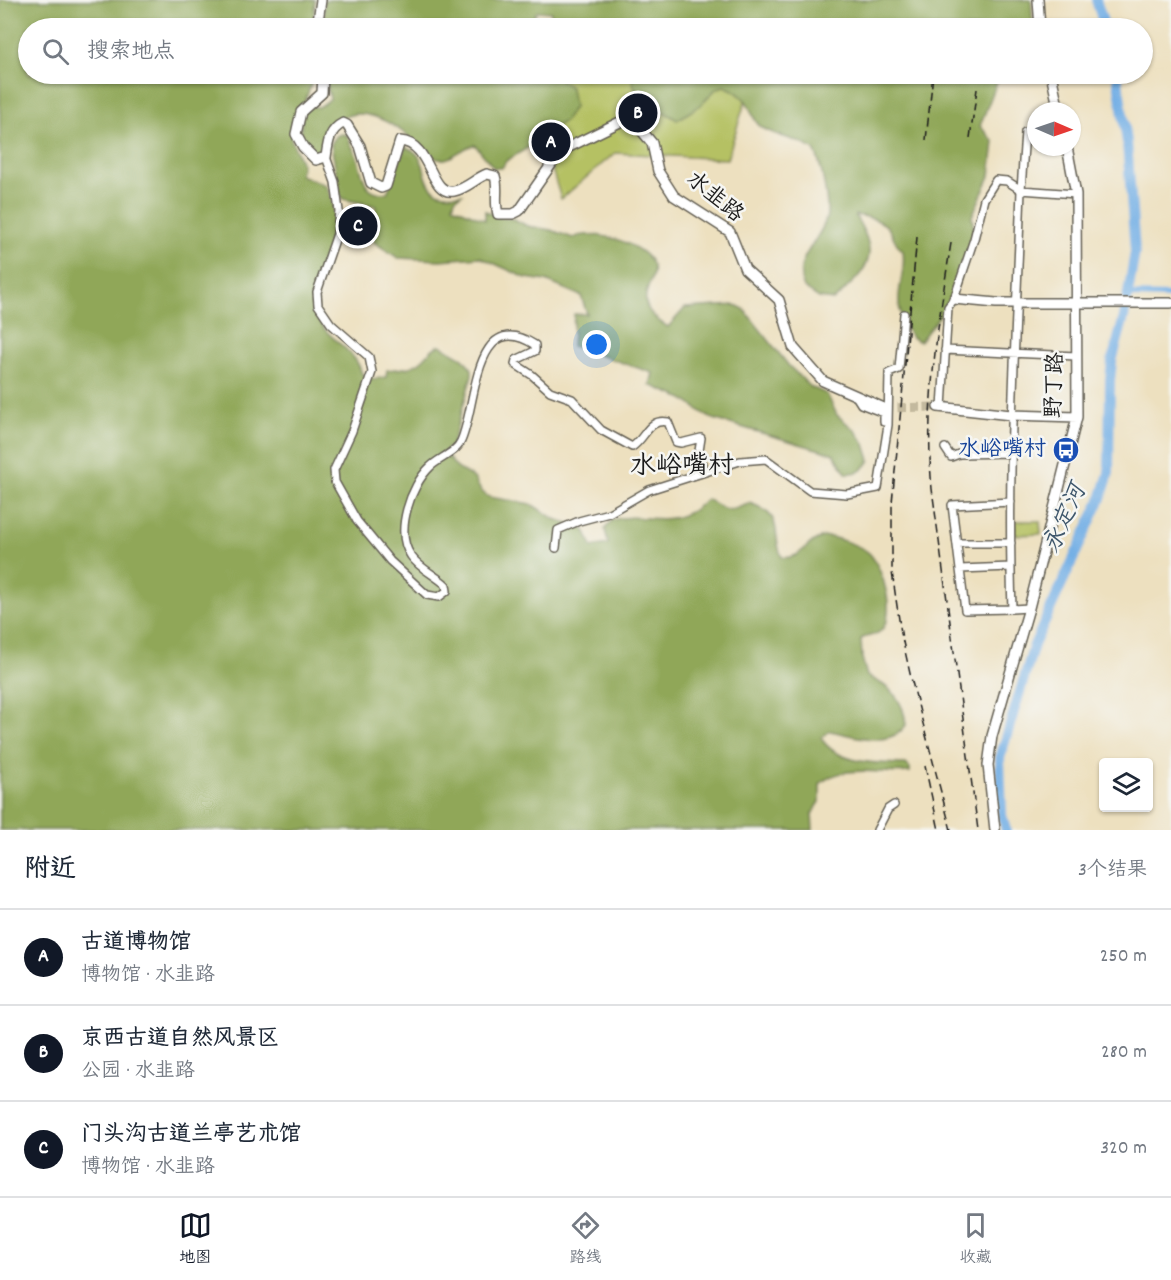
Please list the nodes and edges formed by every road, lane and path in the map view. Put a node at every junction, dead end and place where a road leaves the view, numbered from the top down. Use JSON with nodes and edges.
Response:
{"nodes":[{"id":1,"x":321,"y":0,"type":"edge"},
{"id":2,"x":1038,"y":0,"type":"edge"},
{"id":3,"x":318,"y":18,"type":"edge"},
{"id":4,"x":1039,"y":18,"type":"edge"},
{"id":5,"x":322,"y":84,"type":"edge"},
{"id":6,"x":1053,"y":84,"type":"edge"},
{"id":7,"x":1057,"y":102,"type":"edge"},
{"id":8,"x":1027,"y":132,"type":"edge"},
{"id":9,"x":1069,"y":156,"type":"edge"},
{"id":10,"x":326,"y":158,"type":"junction"},
{"id":11,"x":1022,"y":190,"type":"junction"},
{"id":12,"x":1076,"y":194,"type":"junction"},
{"id":13,"x":954,"y":299,"type":"junction"},
{"id":14,"x":1079,"y":302,"type":"junction"},
{"id":15,"x":1017,"y":303,"type":"junction"},
{"id":16,"x":1171,"y":303,"type":"edge"},
{"id":17,"x":904,"y":314,"type":"dead end"},
{"id":18,"x":945,"y":350,"type":"junction"},
{"id":19,"x":1015,"y":354,"type":"junction"},
{"id":20,"x":1077,"y":356,"type":"junction"},
{"id":21,"x":856,"y":396,"type":"junction"},
{"id":22,"x":940,"y":407,"type":"joint"},
{"id":23,"x":884,"y":408,"type":"tunnel mouth"},
{"id":24,"x":1011,"y":415,"type":"junction"},
{"id":25,"x":1077,"y":417,"type":"junction"},
{"id":26,"x":885,"y":440,"type":"junction"},
{"id":27,"x":945,"y":448,"type":"dead end"},
{"id":28,"x":1011,"y":453,"type":"junction"},
{"id":29,"x":695,"y":475,"type":"junction"},
{"id":30,"x":1011,"y":502,"type":"junction"},
{"id":31,"x":957,"y":543,"type":"junction"},
{"id":32,"x":1011,"y":543,"type":"junction"},
{"id":33,"x":556,"y":548,"type":"dead end"},
{"id":34,"x":1011,"y":567,"type":"junction"},
{"id":35,"x":960,"y":569,"type":"junction"},
{"id":36,"x":1029,"y":608,"type":"junction"},
{"id":37,"x":1012,"y":609,"type":"junction"},
{"id":38,"x":894,"y":805,"type":"dead end"},
{"id":39,"x":877,"y":830,"type":"edge"},
{"id":40,"x":995,"y":830,"type":"edge"}],
"edges":[{"from":1,"to":3,"type":"street"},
{"from":2,"to":4,"type":"street"},
{"from":5,"to":10,"type":"street"},
{"from":6,"to":7,"type":"street"},
{"from":8,"to":11,"type":"street"},
{"from":9,"to":12,"type":"street","name":"野丁路"},
{"from":10,"to":21,"type":"street","name":"水韭路"},
{"from":10,"to":29,"type":"street"},
{"from":11,"to":12,"type":"street"},
{"from":11,"to":13,"type":"street"},
{"from":11,"to":15,"type":"street"},
{"from":12,"to":14,"type":"street","name":"野丁路"},
{"from":13,"to":15,"type":"street"},
{"from":13,"to":18,"type":"street"},
{"from":14,"to":15,"type":"street"},
{"from":14,"to":16,"type":"street"},
{"from":14,"to":20,"type":"street","name":"野丁路"},
{"from":15,"to":19,"type":"street"},
{"from":17,"to":26,"type":"street"},
{"from":18,"to":19,"type":"street"},
{"from":18,"to":22,"type":"street"},
{"from":19,"to":20,"type":"street"},
{"from":19,"to":24,"type":"street"},
{"from":20,"to":25,"type":"street","name":"野丁路"},
{"from":21,"to":23,"type":"street","name":"水韭路"},
{"from":21,"to":26,"type":"street"},
{"from":22,"to":24,"type":"street"},
{"from":24,"to":25,"type":"street"},
{"from":24,"to":28,"type":"street"},
{"from":25,"to":36,"type":"street","name":"野丁路"},
{"from":26,"to":29,"type":"street"},
{"from":27,"to":28,"type":"street"},
{"from":28,"to":30,"type":"street"},
{"from":29,"to":33,"type":"street"},
{"from":30,"to":31,"type":"street"},
{"from":30,"to":32,"type":"street"},
{"from":31,"to":32,"type":"street"},
{"from":31,"to":35,"type":"street"},
{"from":32,"to":34,"type":"street"},
{"from":34,"to":35,"type":"street"},
{"from":34,"to":37,"type":"street"},
{"from":35,"to":37,"type":"street"},
{"from":36,"to":37,"type":"street"},
{"from":36,"to":40,"type":"street","name":"野丁路"},
{"from":38,"to":39,"type":"street"}]}
